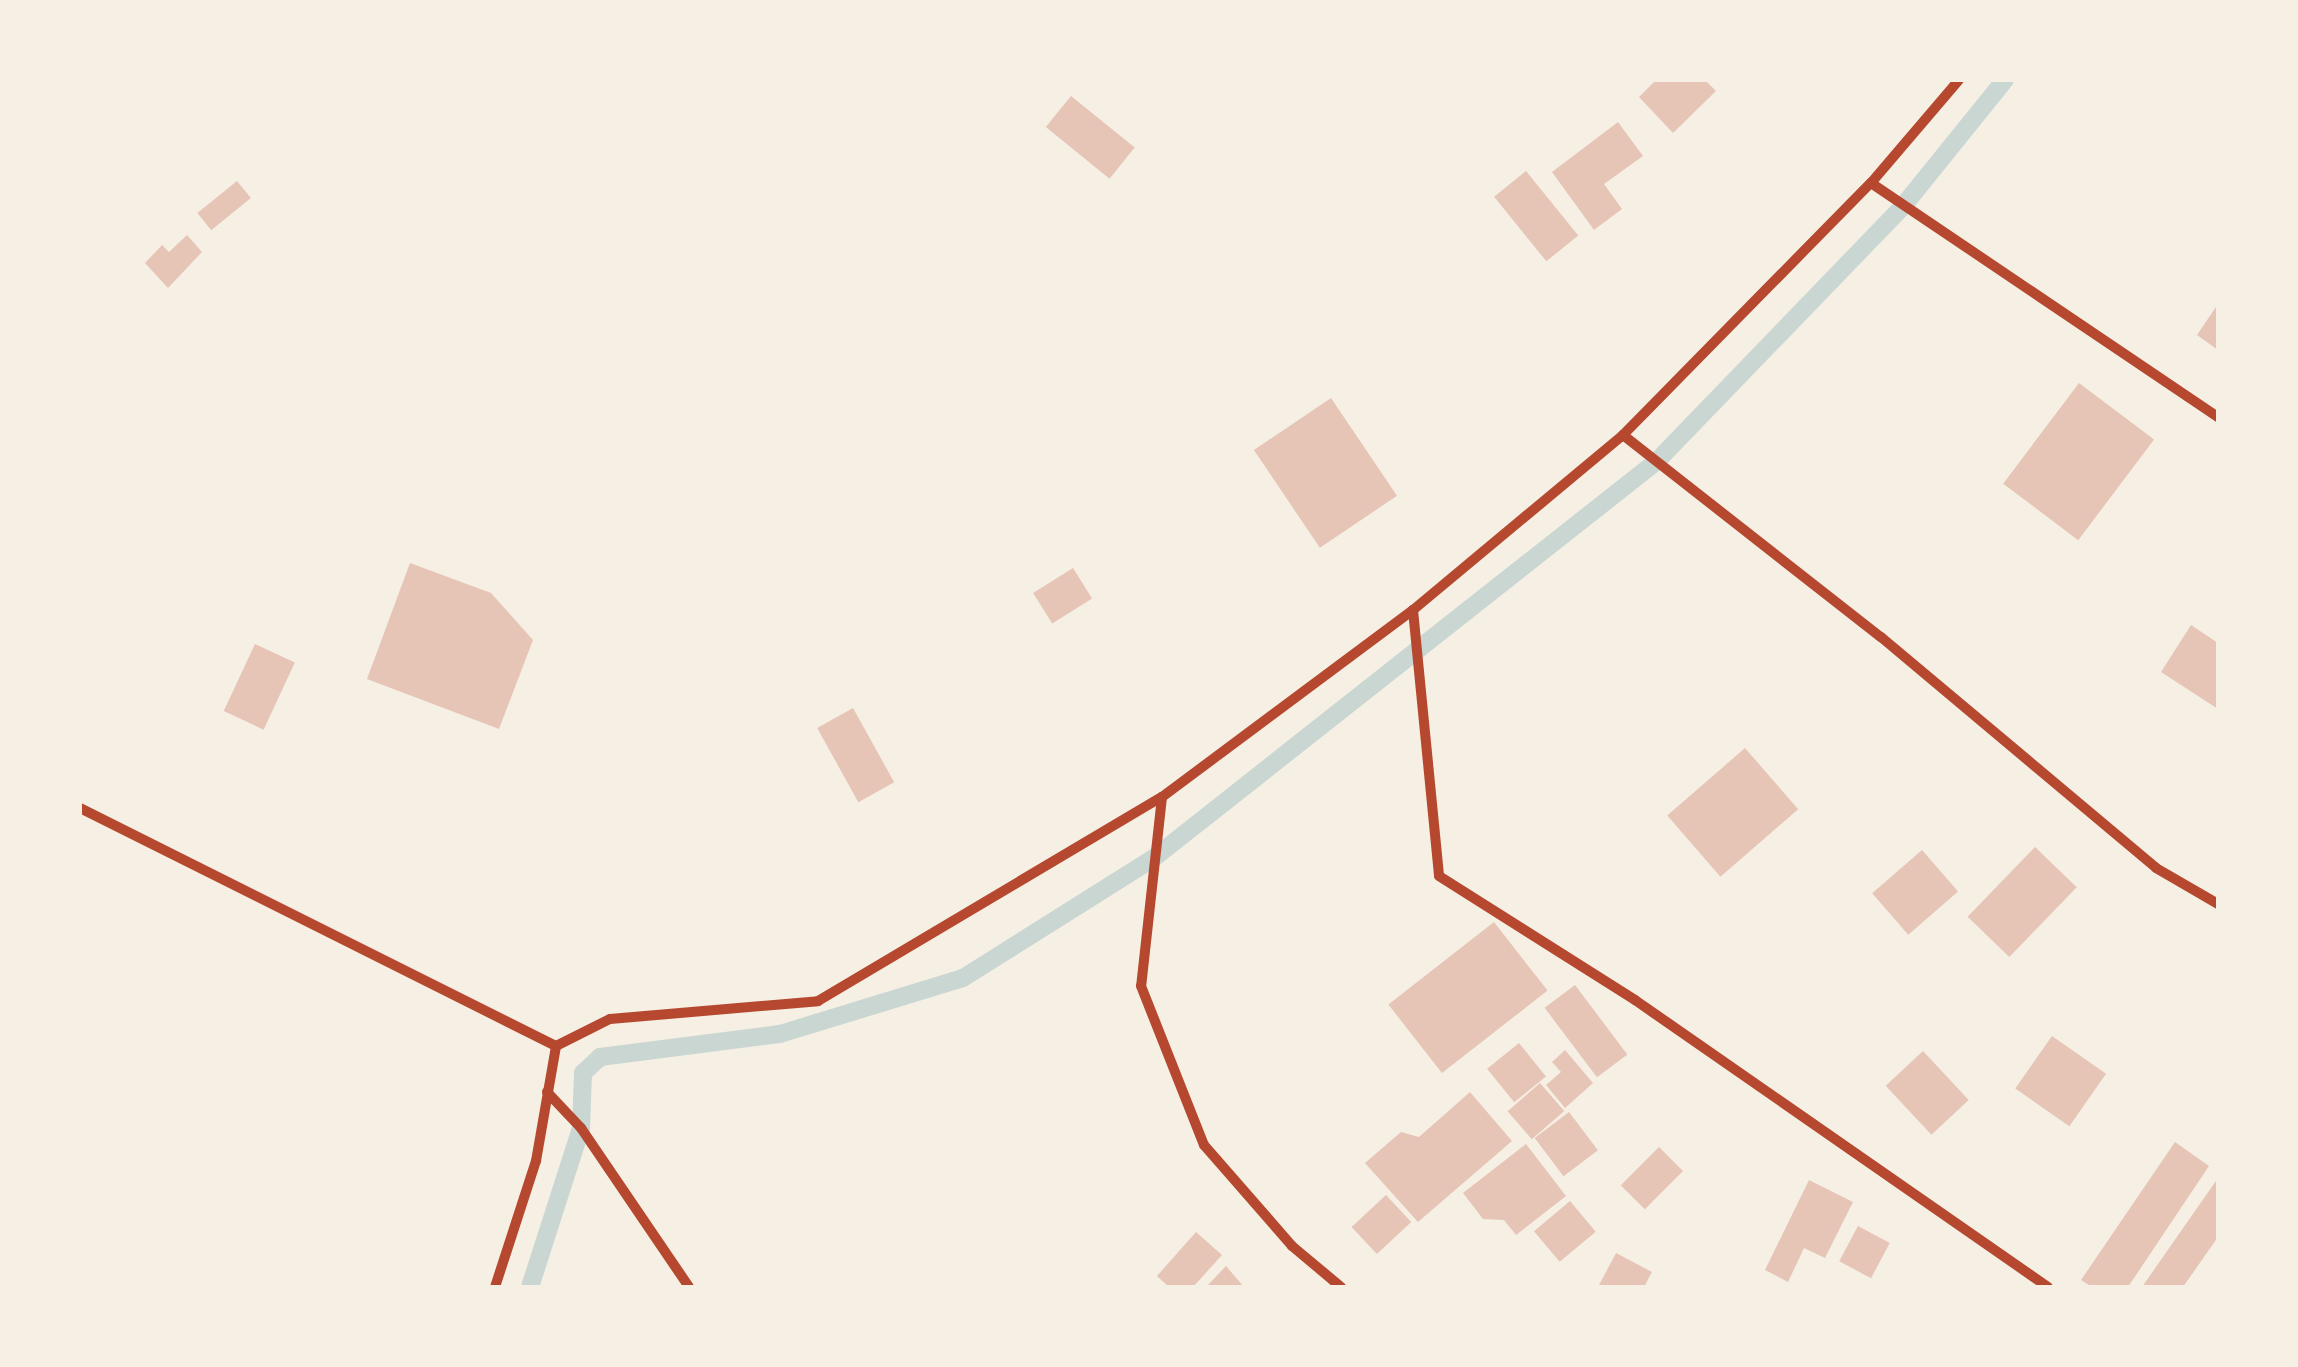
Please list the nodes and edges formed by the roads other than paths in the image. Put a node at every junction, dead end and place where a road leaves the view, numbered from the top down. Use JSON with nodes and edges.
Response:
{"nodes":[{"id":1,"x":1958,"y":80,"type":"edge"},
{"id":2,"x":1871,"y":183,"type":"junction"},
{"id":3,"x":2218,"y":417,"type":"edge"},
{"id":4,"x":1623,"y":435,"type":"junction"},
{"id":5,"x":1413,"y":610,"type":"junction"},
{"id":6,"x":1162,"y":796,"type":"junction"},
{"id":7,"x":80,"y":808,"type":"edge"},
{"id":8,"x":2218,"y":904,"type":"edge"},
{"id":9,"x":556,"y":1046,"type":"junction"},
{"id":10,"x":546,"y":1092,"type":"junction"},
{"id":11,"x":496,"y":1287,"type":"edge"},
{"id":12,"x":689,"y":1287,"type":"edge"},
{"id":13,"x":1341,"y":1287,"type":"edge"},
{"id":14,"x":2048,"y":1287,"type":"edge"}],
"edges":[{"from":1,"to":2,"type":"street"},
{"from":2,"to":3,"type":"street"},
{"from":2,"to":4,"type":"street"},
{"from":4,"to":5,"type":"street"},
{"from":4,"to":8,"type":"street"},
{"from":5,"to":6,"type":"street"},
{"from":5,"to":14,"type":"street"},
{"from":6,"to":9,"type":"street"},
{"from":6,"to":13,"type":"street"},
{"from":7,"to":9,"type":"street"},
{"from":9,"to":10,"type":"street"},
{"from":10,"to":11,"type":"street"},
{"from":10,"to":12,"type":"street"}]}
